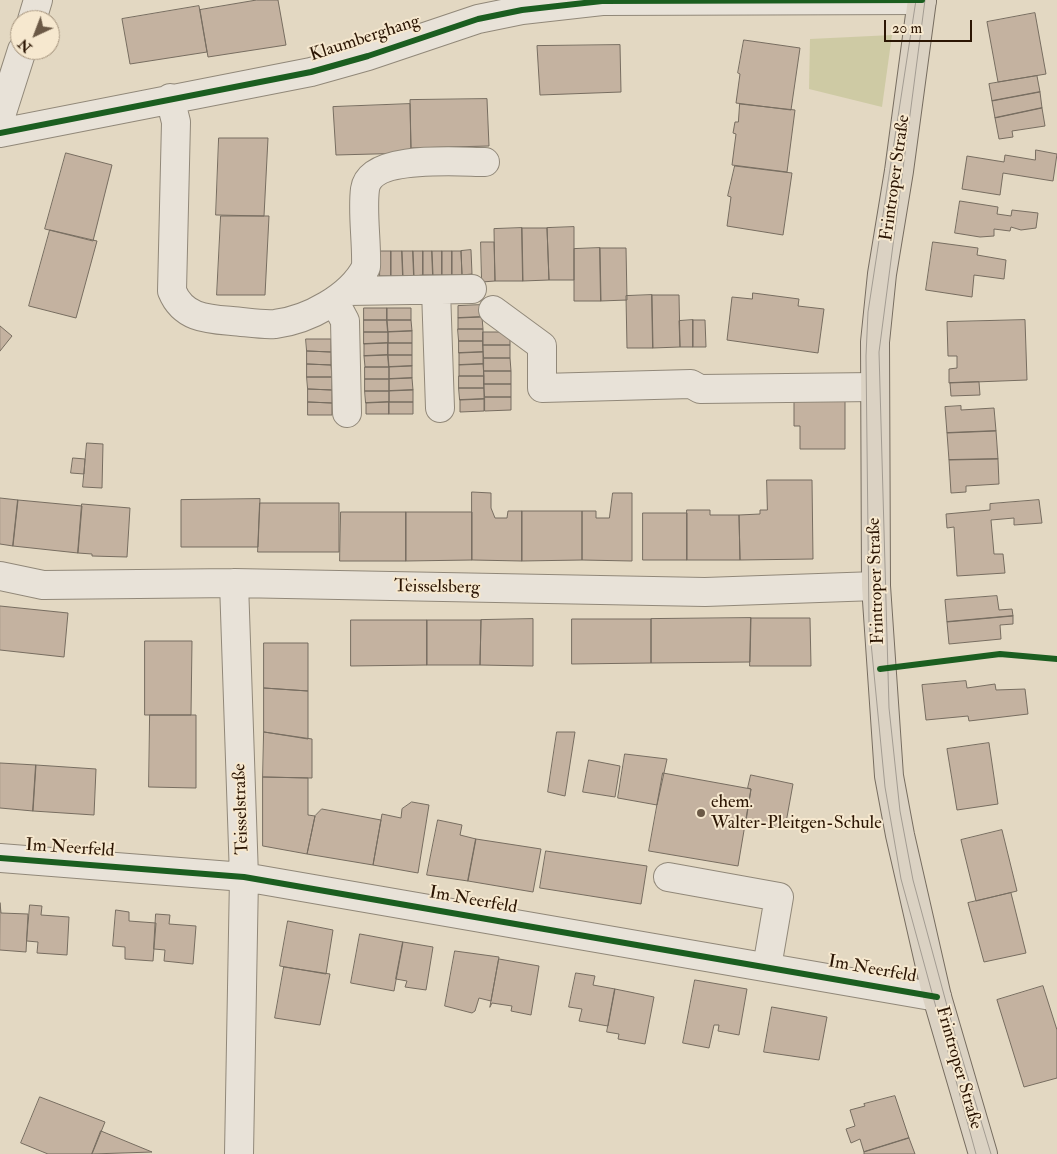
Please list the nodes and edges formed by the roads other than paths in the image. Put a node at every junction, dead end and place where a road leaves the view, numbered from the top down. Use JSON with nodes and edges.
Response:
{"nodes":[{"id":1,"x":922,"y":0,"type":"edge"},
{"id":2,"x":19,"y":60,"type":"edge"},
{"id":3,"x":170,"y":98,"type":"junction"},
{"id":4,"x":0,"y":119,"type":"edge"},
{"id":5,"x":0,"y":133,"type":"edge"},
{"id":6,"x":485,"y":162,"type":"dead end"},
{"id":7,"x":472,"y":289,"type":"dead end"},
{"id":8,"x":436,"y":290,"type":"junction"},
{"id":9,"x":341,"y":296,"type":"junction"},
{"id":10,"x":492,"y":310,"type":"dead end"},
{"id":11,"x":874,"y":387,"type":"junction"},
{"id":12,"x":440,"y":408,"type":"dead end"},
{"id":13,"x":347,"y":413,"type":"dead end"},
{"id":14,"x":0,"y":576,"type":"edge"},
{"id":15,"x":234,"y":583,"type":"junction"},
{"id":16,"x":876,"y":586,"type":"junction"},
{"id":17,"x":0,"y":858,"type":"edge"},
{"id":18,"x":244,"y":877,"type":"junction"},
{"id":19,"x":668,"y":877,"type":"dead end"},
{"id":20,"x":767,"y":967,"type":"junction"},
{"id":21,"x":937,"y":997,"type":"junction"},
{"id":22,"x":239,"y":1154,"type":"edge"},
{"id":23,"x":983,"y":1154,"type":"edge"}],
"edges":[{"from":1,"to":3,"type":"street","name":"Klaumberghang"},
{"from":1,"to":11,"type":"main road","name":"Frintroper Straße"},
{"from":2,"to":4,"type":"street"},
{"from":3,"to":5,"type":"street","name":"Klaumberghang"},
{"from":3,"to":9,"type":"street"},
{"from":6,"to":9,"type":"street"},
{"from":7,"to":8,"type":"street"},
{"from":8,"to":9,"type":"street"},
{"from":8,"to":12,"type":"street"},
{"from":9,"to":13,"type":"street"},
{"from":10,"to":11,"type":"street"},
{"from":11,"to":16,"type":"main road","name":"Frintroper Straße"},
{"from":14,"to":15,"type":"street","name":"Teisselsberg"},
{"from":15,"to":16,"type":"street","name":"Teisselsberg"},
{"from":15,"to":18,"type":"street","name":"Teisselstraße"},
{"from":16,"to":21,"type":"main road","name":"Frintroper Straße"},
{"from":17,"to":18,"type":"street","name":"Im Neerfeld"},
{"from":18,"to":20,"type":"street","name":"Im Neerfeld"},
{"from":18,"to":22,"type":"street","name":"Teisselstraße"},
{"from":19,"to":20,"type":"street"},
{"from":20,"to":21,"type":"street","name":"Im Neerfeld"},
{"from":21,"to":23,"type":"main road","name":"Frintroper Straße"}]}
